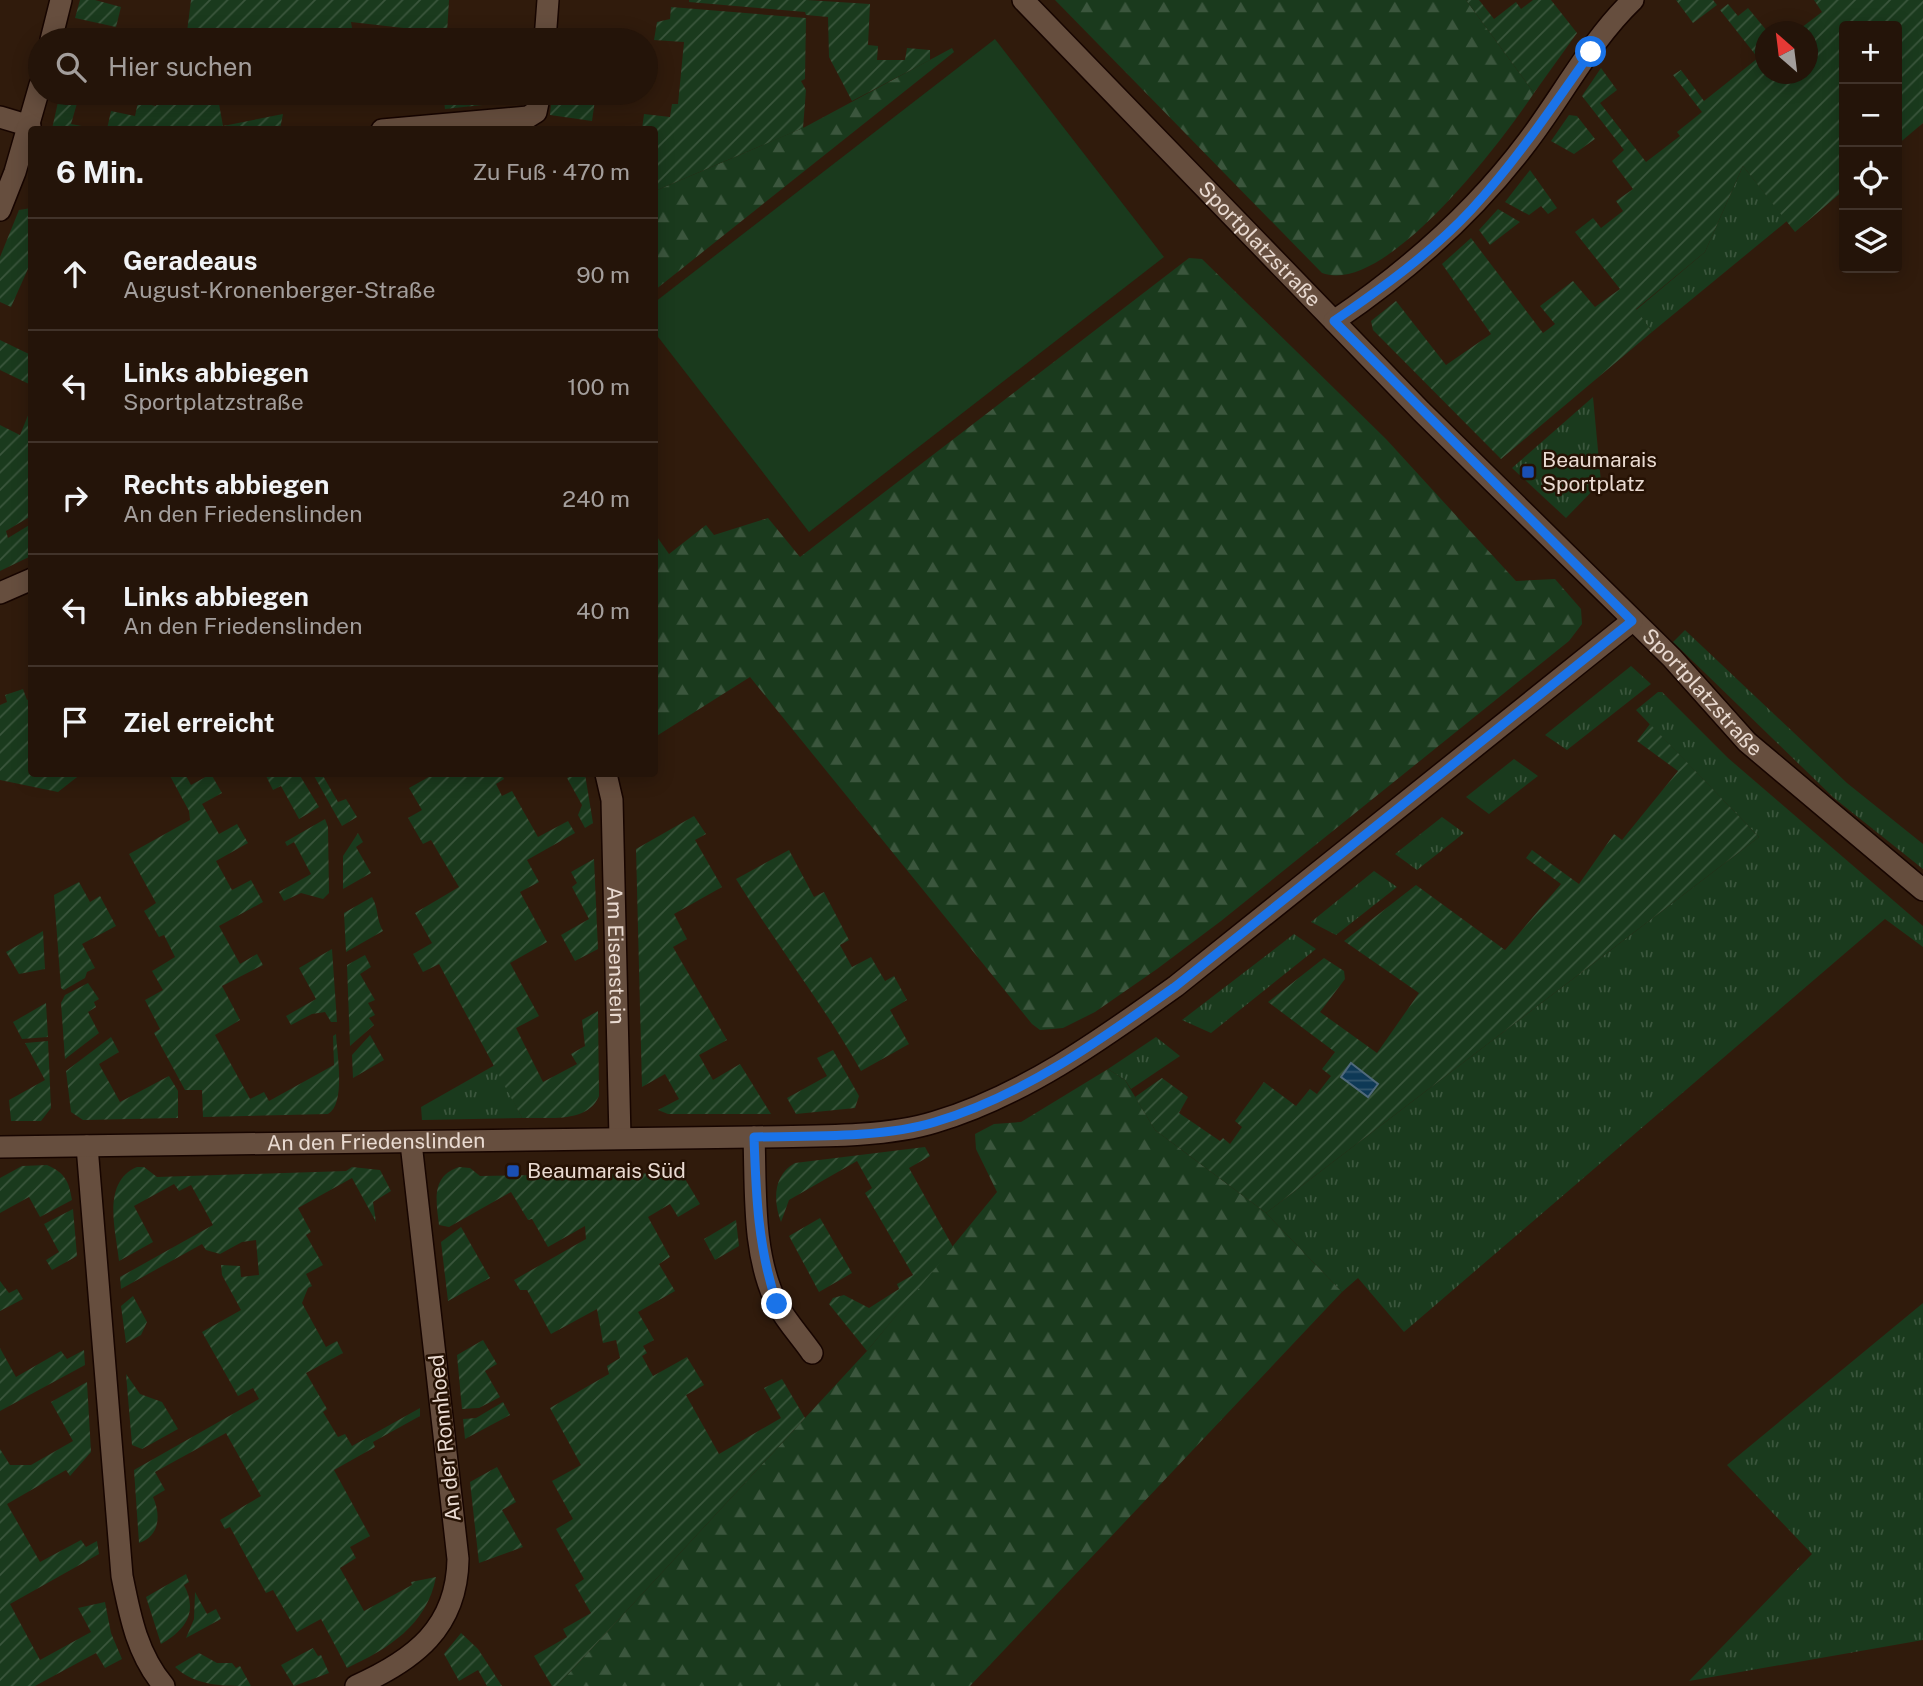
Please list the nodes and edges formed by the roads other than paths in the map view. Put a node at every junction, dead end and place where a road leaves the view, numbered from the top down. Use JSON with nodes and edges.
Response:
{"nodes":[{"id":1,"x":61,"y":0,"type":"edge"},
{"id":2,"x":548,"y":0,"type":"edge"},
{"id":3,"x":1023,"y":0,"type":"edge"},
{"id":4,"x":1633,"y":0,"type":"edge"},
{"id":5,"x":54,"y":28,"type":"edge"},
{"id":6,"x":546,"y":28,"type":"edge"},
{"id":7,"x":35,"y":105,"type":"edge"},
{"id":8,"x":538,"y":105,"type":"edge"},
{"id":9,"x":0,"y":117,"type":"edge"},
{"id":10,"x":30,"y":126,"type":"joint"},
{"id":11,"x":427,"y":126,"type":"edge"},
{"id":12,"x":28,"y":140,"type":"edge"},
{"id":13,"x":23,"y":175,"type":"edge"},
{"id":14,"x":0,"y":210,"type":"edge"},
{"id":15,"x":1334,"y":321,"type":"junction"},
{"id":16,"x":28,"y":581,"type":"edge"},
{"id":17,"x":0,"y":593,"type":"edge"},
{"id":18,"x":1632,"y":621,"type":"junction"},
{"id":19,"x":607,"y":777,"type":"edge"},
{"id":20,"x":1923,"y":890,"type":"edge"},
{"id":21,"x":754,"y":1137,"type":"junction"},
{"id":22,"x":620,"y":1138,"type":"junction"},
{"id":23,"x":411,"y":1143,"type":"junction"},
{"id":24,"x":87,"y":1146,"type":"junction"},
{"id":25,"x":0,"y":1147,"type":"edge"},
{"id":26,"x":812,"y":1353,"type":"dead end"},
{"id":27,"x":164,"y":1686,"type":"edge"},
{"id":28,"x":356,"y":1686,"type":"edge"}],
"edges":[{"from":1,"to":5,"type":"street"},
{"from":2,"to":6,"type":"street"},
{"from":3,"to":15,"type":"street","name":"Sportplatzstraße"},
{"from":4,"to":15,"type":"street"},
{"from":7,"to":10,"type":"street"},
{"from":8,"to":11,"type":"street"},
{"from":9,"to":10,"type":"street"},
{"from":12,"to":13,"type":"street"},
{"from":13,"to":14,"type":"street"},
{"from":15,"to":18,"type":"street","name":"Sportplatzstraße"},
{"from":16,"to":17,"type":"street"},
{"from":18,"to":20,"type":"street","name":"Sportplatzstraße"},
{"from":18,"to":21,"type":"street","name":"An den Friedenslinden"},
{"from":19,"to":22,"type":"street","name":"Am Eisenstein"},
{"from":21,"to":22,"type":"street","name":"An den Friedenslinden"},
{"from":21,"to":26,"type":"street"},
{"from":22,"to":23,"type":"street","name":"An den Friedenslinden"},
{"from":23,"to":24,"type":"street","name":"An den Friedenslinden"},
{"from":23,"to":28,"type":"street","name":"An der Ronnhoed"},
{"from":24,"to":25,"type":"street","name":"An den Friedenslinden"},
{"from":24,"to":27,"type":"street"}]}
